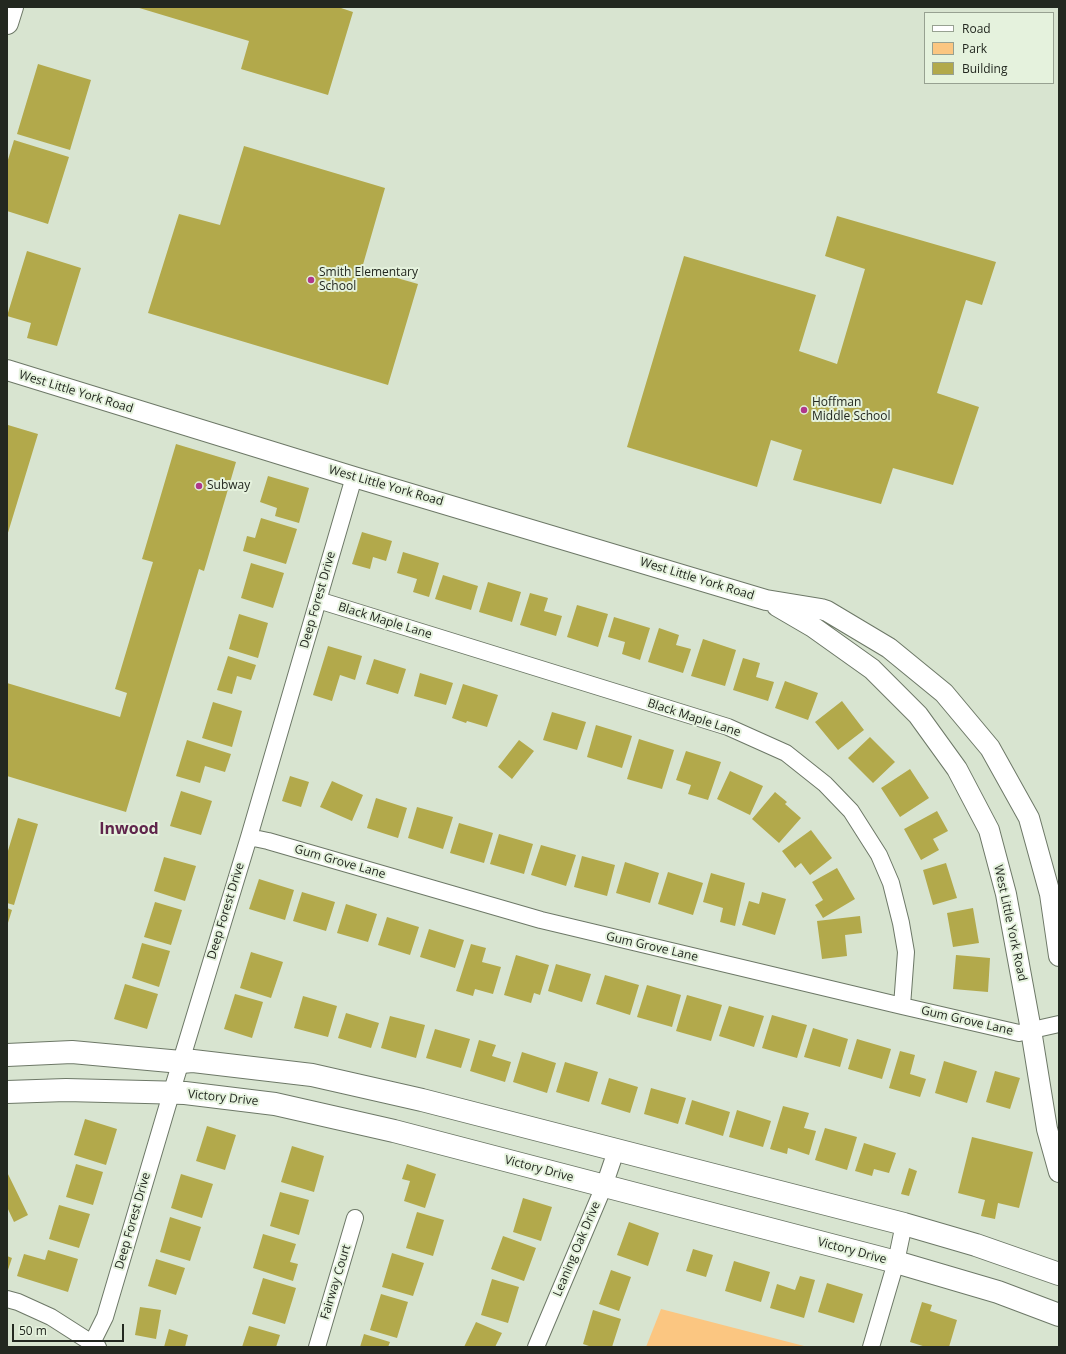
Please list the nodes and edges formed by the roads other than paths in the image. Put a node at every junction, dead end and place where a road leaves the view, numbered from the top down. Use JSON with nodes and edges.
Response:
{"nodes":[{"id":1,"x":12,"y":7,"type":"edge"},
{"id":2,"x":7,"y":23,"type":"edge"},
{"id":3,"x":7,"y":370,"type":"edge"},
{"id":4,"x":354,"y":477,"type":"junction"},
{"id":5,"x":318,"y":600,"type":"junction"},
{"id":6,"x":766,"y":600,"type":"junction"},
{"id":7,"x":821,"y":609,"type":"junction"},
{"id":8,"x":813,"y":627,"type":"junction"},
{"id":9,"x":915,"y":669,"type":"junction"},
{"id":10,"x":895,"y":692,"type":"junction"},
{"id":11,"x":249,"y":837,"type":"junction"},
{"id":12,"x":1059,"y":956,"type":"edge"},
{"id":13,"x":902,"y":1006,"type":"junction"},
{"id":14,"x":1059,"y":1024,"type":"edge"},
{"id":15,"x":1031,"y":1030,"type":"junction"},
{"id":16,"x":7,"y":1055,"type":"edge"},
{"id":17,"x":181,"y":1062,"type":"junction"},
{"id":18,"x":7,"y":1092,"type":"edge"},
{"id":19,"x":171,"y":1094,"type":"junction"},
{"id":20,"x":616,"y":1150,"type":"junction"},
{"id":21,"x":1059,"y":1172,"type":"edge"},
{"id":22,"x":604,"y":1186,"type":"junction"},
{"id":23,"x":355,"y":1218,"type":"dead end"},
{"id":24,"x":904,"y":1224,"type":"junction"},
{"id":25,"x":896,"y":1262,"type":"junction"},
{"id":26,"x":1056,"y":1271,"type":"edge"},
{"id":27,"x":7,"y":1299,"type":"edge"},
{"id":28,"x":1059,"y":1315,"type":"edge"},
{"id":29,"x":95,"y":1345,"type":"edge"},
{"id":30,"x":317,"y":1347,"type":"edge"},
{"id":31,"x":536,"y":1347,"type":"edge"},
{"id":32,"x":871,"y":1347,"type":"edge"}],
"edges":[{"from":1,"to":2,"type":"main road"},
{"from":3,"to":4,"type":"street","name":"West Little York Road"},
{"from":4,"to":5,"type":"street","name":"Deep Forest Drive"},
{"from":4,"to":6,"type":"street","name":"West Little York Road"},
{"from":5,"to":11,"type":"street","name":"Deep Forest Drive"},
{"from":5,"to":13,"type":"street","name":"Black Maple Lane"},
{"from":6,"to":7,"type":"street","name":"West Little York Road"},
{"from":6,"to":8,"type":"street","name":"West Little York Road"},
{"from":7,"to":8,"type":"street"},
{"from":7,"to":9,"type":"street","name":"West Little York Road"},
{"from":8,"to":10,"type":"street","name":"West Little York Road"},
{"from":9,"to":10,"type":"street"},
{"from":9,"to":12,"type":"street","name":"West Little York Road"},
{"from":10,"to":15,"type":"street","name":"West Little York Road"},
{"from":11,"to":13,"type":"street","name":"Gum Grove Lane"},
{"from":11,"to":17,"type":"street","name":"Deep Forest Drive"},
{"from":13,"to":15,"type":"street","name":"Gum Grove Lane"},
{"from":14,"to":15,"type":"street","name":"Gum Grove Lane"},
{"from":15,"to":21,"type":"street","name":"West Little York Road"},
{"from":16,"to":17,"type":"main road"},
{"from":17,"to":19,"type":"street","name":"Deep Forest Drive"},
{"from":17,"to":20,"type":"main road"},
{"from":18,"to":19,"type":"main road","name":"Victory Drive"},
{"from":19,"to":22,"type":"main road","name":"Victory Drive"},
{"from":19,"to":29,"type":"street","name":"Deep Forest Drive"},
{"from":20,"to":22,"type":"street","name":"Leaning Oak Drive"},
{"from":20,"to":24,"type":"main road"},
{"from":22,"to":25,"type":"main road","name":"Victory Drive"},
{"from":22,"to":31,"type":"street","name":"Leaning Oak Drive"},
{"from":23,"to":30,"type":"street","name":"Fairway Court"},
{"from":24,"to":25,"type":"street"},
{"from":24,"to":26,"type":"main road"},
{"from":25,"to":28,"type":"main road","name":"Victory Drive"},
{"from":25,"to":32,"type":"street"},
{"from":27,"to":29,"type":"street"}]}
